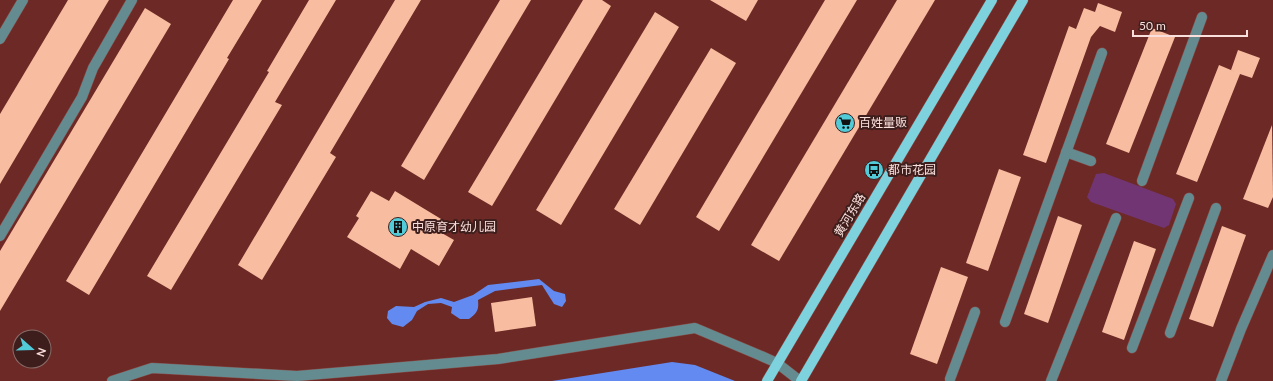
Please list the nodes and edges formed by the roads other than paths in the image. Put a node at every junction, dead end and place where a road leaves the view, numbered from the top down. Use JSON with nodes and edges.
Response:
{"nodes":[{"id":1,"x":23,"y":0,"type":"edge"},
{"id":2,"x":132,"y":0,"type":"edge"},
{"id":3,"x":992,"y":0,"type":"edge"},
{"id":4,"x":1023,"y":0,"type":"edge"},
{"id":5,"x":1202,"y":17,"type":"dead end"},
{"id":6,"x":0,"y":39,"type":"edge"},
{"id":7,"x":1102,"y":53,"type":"dead end"},
{"id":8,"x":1066,"y":152,"type":"junction"},
{"id":9,"x":1091,"y":162,"type":"dead end"},
{"id":10,"x":1142,"y":180,"type":"dead end"},
{"id":11,"x":1189,"y":198,"type":"dead end"},
{"id":12,"x":1216,"y":208,"type":"dead end"},
{"id":13,"x":1116,"y":218,"type":"dead end"},
{"id":14,"x":0,"y":236,"type":"edge"},
{"id":15,"x":1273,"y":254,"type":"edge"},
{"id":16,"x":975,"y":312,"type":"dead end"},
{"id":17,"x":1005,"y":322,"type":"dead end"},
{"id":18,"x":1170,"y":333,"type":"dead end"},
{"id":19,"x":1132,"y":348,"type":"dead end"},
{"id":20,"x":777,"y":364,"type":"junction"},
{"id":21,"x":768,"y":379,"type":"edge"},
{"id":22,"x":950,"y":379,"type":"dead end"},
{"id":23,"x":112,"y":381,"type":"edge"},
{"id":24,"x":800,"y":381,"type":"edge"},
{"id":25,"x":1052,"y":381,"type":"edge"},
{"id":26,"x":1221,"y":381,"type":"edge"}],
"edges":[{"from":1,"to":6,"type":"street"},
{"from":2,"to":14,"type":"street"},
{"from":3,"to":20,"type":"main road","name":"黄河东路"},
{"from":4,"to":24,"type":"main road"},
{"from":5,"to":10,"type":"street"},
{"from":7,"to":8,"type":"street"},
{"from":8,"to":9,"type":"street"},
{"from":8,"to":17,"type":"street"},
{"from":11,"to":19,"type":"street"},
{"from":12,"to":18,"type":"street"},
{"from":13,"to":25,"type":"street"},
{"from":15,"to":26,"type":"street"},
{"from":16,"to":22,"type":"street"},
{"from":20,"to":21,"type":"main road","name":"黄河东路"},
{"from":20,"to":23,"type":"street"},
{"from":20,"to":24,"type":"street"}]}
